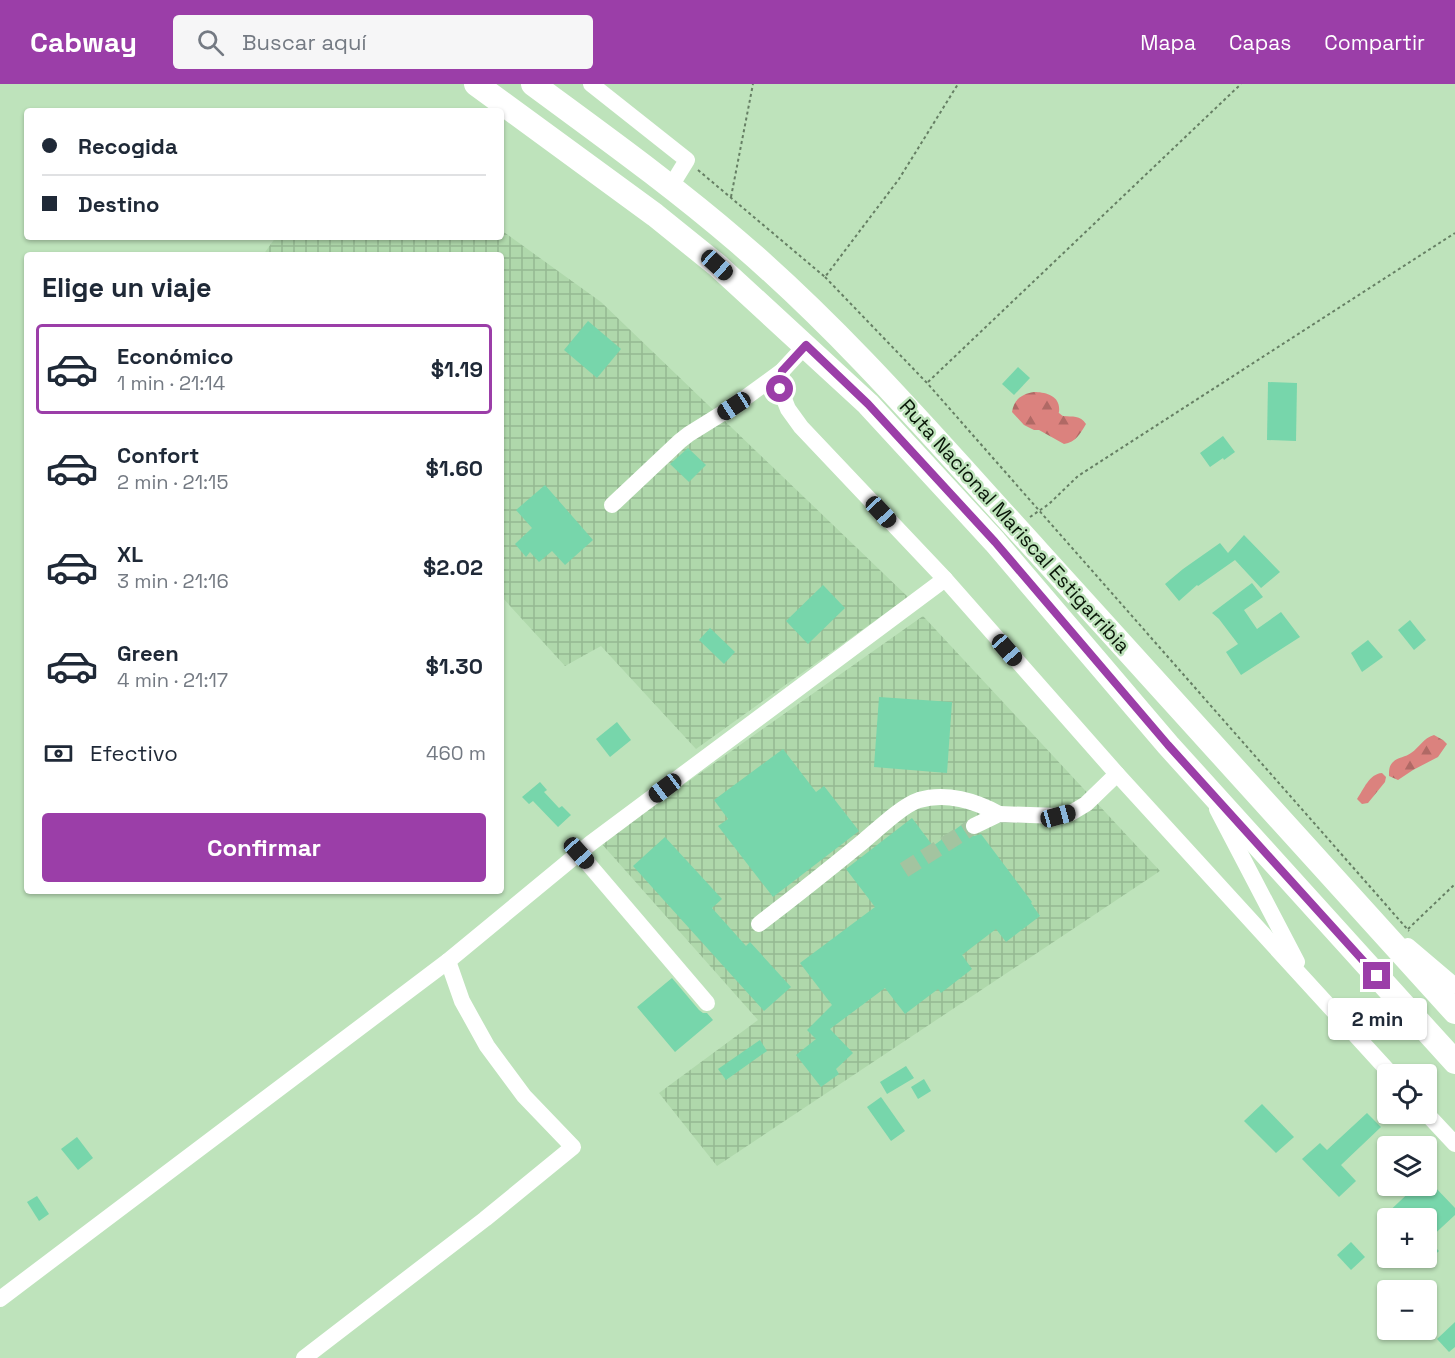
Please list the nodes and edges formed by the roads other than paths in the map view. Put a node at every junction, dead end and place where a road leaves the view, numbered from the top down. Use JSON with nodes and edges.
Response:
{"nodes":[{"id":1,"x":476,"y":84,"type":"edge"},
{"id":2,"x":533,"y":84,"type":"edge"},
{"id":3,"x":591,"y":84,"type":"edge"},
{"id":4,"x":671,"y":186,"type":"junction"},
{"id":5,"x":806,"y":345,"type":"junction"},
{"id":6,"x":782,"y":371,"type":"junction"},
{"id":7,"x":612,"y":505,"type":"dead end"},
{"id":8,"x":945,"y":579,"type":"junction"},
{"id":9,"x":1117,"y":774,"type":"junction"},
{"id":10,"x":1205,"y":787,"type":"junction"},
{"id":11,"x":999,"y":814,"type":"junction"},
{"id":12,"x":974,"y":826,"type":"tunnel mouth"},
{"id":13,"x":579,"y":853,"type":"junction"},
{"id":14,"x":1361,"y":906,"type":"junction"},
{"id":15,"x":759,"y":924,"type":"dead end"},
{"id":16,"x":448,"y":961,"type":"junction"},
{"id":17,"x":1308,"y":984,"type":"junction"},
{"id":18,"x":1455,"y":986,"type":"edge"},
{"id":19,"x":707,"y":1003,"type":"dead end"},
{"id":20,"x":1455,"y":1011,"type":"edge"},
{"id":21,"x":1455,"y":1062,"type":"edge"},
{"id":22,"x":1382,"y":1064,"type":"edge"},
{"id":23,"x":1436,"y":1124,"type":"edge"},
{"id":24,"x":1455,"y":1144,"type":"edge"},
{"id":25,"x":0,"y":1299,"type":"edge"},
{"id":26,"x":304,"y":1358,"type":"edge"}],
"edges":[{"from":1,"to":5,"type":"highway","name":"Ruta Nacional Mariscal Estigarribia"},
{"from":2,"to":4,"type":"highway","name":"Ruta Nacional Mariscal Estigarribia"},
{"from":3,"to":4,"type":"street"},
{"from":4,"to":14,"type":"highway","name":"Ruta Nacional Mariscal Estigarribia"},
{"from":5,"to":6,"type":"street"},
{"from":5,"to":10,"type":"highway","name":"Ruta Nacional Mariscal Estigarribia"},
{"from":6,"to":7,"type":"street"},
{"from":6,"to":8,"type":"street"},
{"from":8,"to":9,"type":"street"},
{"from":8,"to":13,"type":"street"},
{"from":9,"to":11,"type":"street"},
{"from":9,"to":17,"type":"street"},
{"from":10,"to":17,"type":"street"},
{"from":10,"to":21,"type":"highway","name":"Ruta Nacional Mariscal Estigarribia"},
{"from":11,"to":12,"type":"street"},
{"from":11,"to":15,"type":"street"},
{"from":13,"to":16,"type":"street"},
{"from":13,"to":19,"type":"street"},
{"from":14,"to":18,"type":"street"},
{"from":14,"to":20,"type":"highway","name":"Ruta Nacional Mariscal Estigarribia"},
{"from":16,"to":25,"type":"street"},
{"from":16,"to":26,"type":"street"},
{"from":17,"to":22,"type":"street"},
{"from":23,"to":24,"type":"street"}]}
